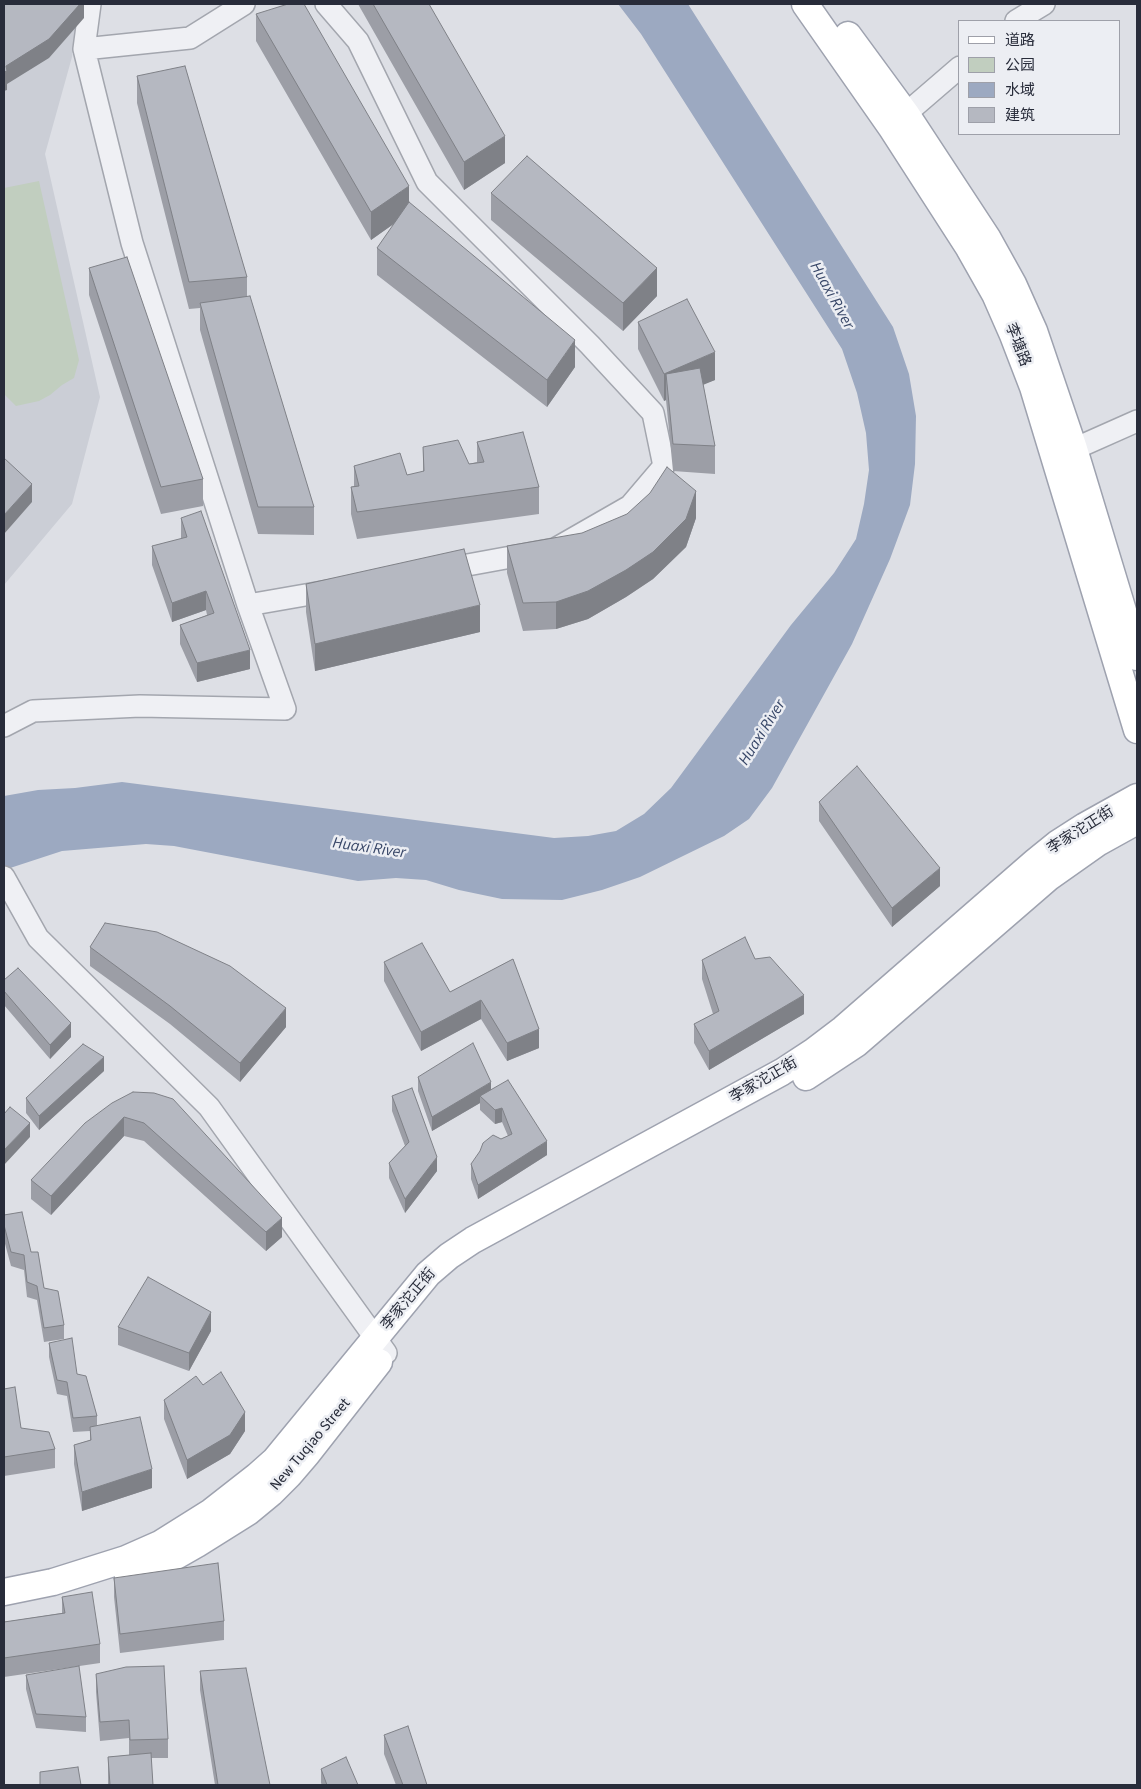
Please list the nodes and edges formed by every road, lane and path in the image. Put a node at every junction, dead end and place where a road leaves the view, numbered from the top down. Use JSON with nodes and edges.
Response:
{"nodes":[{"id":1,"x":90,"y":4,"type":"edge"},
{"id":2,"x":244,"y":4,"type":"edge"},
{"id":3,"x":326,"y":4,"type":"edge"},
{"id":4,"x":805,"y":4,"type":"edge"},
{"id":5,"x":826,"y":4,"type":"edge"},
{"id":6,"x":1044,"y":4,"type":"edge"},
{"id":7,"x":1018,"y":20,"type":"edge"},
{"id":8,"x":84,"y":49,"type":"junction"},
{"id":9,"x":958,"y":69,"type":"edge"},
{"id":10,"x":898,"y":120,"type":"junction"},
{"id":11,"x":1137,"y":421,"type":"edge"},
{"id":12,"x":1074,"y":449,"type":"junction"},
{"id":13,"x":421,"y":574,"type":"edge"},
{"id":14,"x":354,"y":586,"type":"edge"},
{"id":15,"x":248,"y":605,"type":"junction"},
{"id":16,"x":1137,"y":656,"type":"edge"},
{"id":17,"x":4,"y":726,"type":"edge"},
{"id":18,"x":1137,"y":730,"type":"edge"},
{"id":19,"x":1137,"y":797,"type":"edge"},
{"id":20,"x":1137,"y":821,"type":"edge"},
{"id":21,"x":4,"y":877,"type":"edge"},
{"id":22,"x":381,"y":1346,"type":"junction"},
{"id":23,"x":4,"y":1592,"type":"edge"},
{"id":24,"x":4,"y":1609,"type":"edge"}],
"edges":[{"from":1,"to":8,"type":"street"},
{"from":2,"to":8,"type":"street"},
{"from":3,"to":13,"type":"street"},
{"from":4,"to":10,"type":"main road","name":"李塘路"},
{"from":5,"to":10,"type":"main road","name":"李塘路"},
{"from":6,"to":7,"type":"street"},
{"from":8,"to":15,"type":"street"},
{"from":9,"to":10,"type":"street"},
{"from":10,"to":12,"type":"main road","name":"李塘路"},
{"from":10,"to":18,"type":"main road","name":"李塘路"},
{"from":11,"to":12,"type":"street"},
{"from":12,"to":16,"type":"main road","name":"李塘路"},
{"from":14,"to":15,"type":"street"},
{"from":15,"to":17,"type":"street"},
{"from":19,"to":22,"type":"main road","name":"李家沱正街"},
{"from":20,"to":22,"type":"main road","name":"李家沱正街"},
{"from":21,"to":22,"type":"street"},
{"from":22,"to":23,"type":"main road","name":"New Tuqiao Street"},
{"from":22,"to":24,"type":"main road","name":"New Tuqiao Street"}]}
